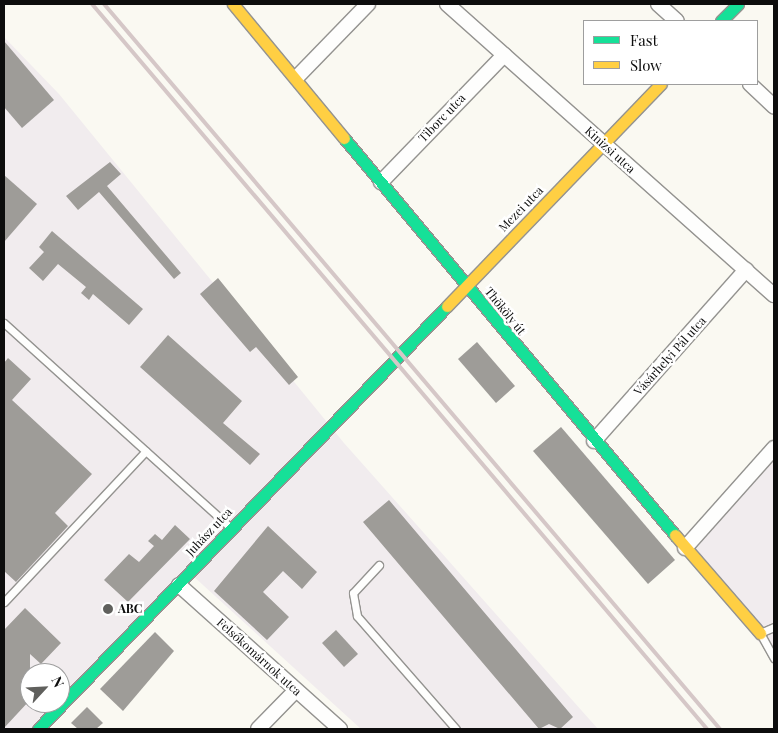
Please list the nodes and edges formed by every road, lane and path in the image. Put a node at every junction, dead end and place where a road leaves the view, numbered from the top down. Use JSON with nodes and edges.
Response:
{"nodes":[{"id":1,"x":233,"y":4,"type":"edge"},
{"id":2,"x":368,"y":4,"type":"edge"},
{"id":3,"x":447,"y":4,"type":"edge"},
{"id":4,"x":658,"y":4,"type":"edge"},
{"id":5,"x":738,"y":4,"type":"edge"},
{"id":6,"x":676,"y":20,"type":"edge"},
{"id":7,"x":722,"y":20,"type":"edge"},
{"id":8,"x":504,"y":55,"type":"junction"},
{"id":9,"x":297,"y":77,"type":"junction"},
{"id":10,"x":660,"y":85,"type":"edge"},
{"id":11,"x":751,"y":85,"type":"edge"},
{"id":12,"x":774,"y":106,"type":"edge"},
{"id":13,"x":602,"y":144,"type":"junction"},
{"id":14,"x":381,"y":182,"type":"junction"},
{"id":15,"x":746,"y":270,"type":"junction"},
{"id":16,"x":467,"y":286,"type":"junction"},
{"id":17,"x":774,"y":295,"type":"edge"},
{"id":18,"x":4,"y":323,"type":"edge"},
{"id":19,"x":401,"y":354,"type":"joint"},
{"id":20,"x":594,"y":441,"type":"junction"},
{"id":21,"x":774,"y":448,"type":"edge"},
{"id":22,"x":146,"y":451,"type":"junction"},
{"id":23,"x":232,"y":528,"type":"junction"},
{"id":24,"x":685,"y":548,"type":"junction"},
{"id":25,"x":379,"y":565,"type":"dead end"},
{"id":26,"x":179,"y":585,"type":"junction"},
{"id":27,"x":4,"y":602,"type":"edge"},
{"id":28,"x":774,"y":627,"type":"edge"},
{"id":29,"x":760,"y":633,"type":"junction"},
{"id":30,"x":774,"y":658,"type":"edge"},
{"id":31,"x":296,"y":690,"type":"junction"},
{"id":32,"x":38,"y":729,"type":"edge"},
{"id":33,"x":258,"y":729,"type":"edge"},
{"id":34,"x":340,"y":729,"type":"edge"},
{"id":35,"x":456,"y":729,"type":"edge"}],
"edges":[{"from":1,"to":9,"type":"street","name":"Thököly út"},
{"from":2,"to":9,"type":"street"},
{"from":3,"to":8,"type":"street","name":"Kinizsi utca"},
{"from":4,"to":6,"type":"street"},
{"from":5,"to":7,"type":"street"},
{"from":8,"to":13,"type":"street","name":"Kinizsi utca"},
{"from":8,"to":14,"type":"street","name":"Tiborc utca"},
{"from":9,"to":14,"type":"street","name":"Thököly út"},
{"from":10,"to":13,"type":"street","name":"Mezei utca"},
{"from":11,"to":12,"type":"street"},
{"from":13,"to":15,"type":"street","name":"Kinizsi utca"},
{"from":13,"to":16,"type":"street","name":"Mezei utca"},
{"from":14,"to":16,"type":"street","name":"Thököly út"},
{"from":15,"to":17,"type":"street","name":"Kinizsi utca"},
{"from":15,"to":20,"type":"street","name":"Vásárhelyi Pál utca"},
{"from":16,"to":19,"type":"street","name":"Mezei utca"},
{"from":16,"to":20,"type":"street","name":"Thököly út"},
{"from":18,"to":22,"type":"lane"},
{"from":19,"to":23,"type":"street","name":"Juhász utca"},
{"from":20,"to":24,"type":"street","name":"Thököly út"},
{"from":21,"to":24,"type":"street"},
{"from":22,"to":23,"type":"lane"},
{"from":22,"to":27,"type":"lane"},
{"from":23,"to":26,"type":"street","name":"Juhász utca"},
{"from":24,"to":29,"type":"street","name":"Thököly út"},
{"from":25,"to":35,"type":"lane"},
{"from":26,"to":31,"type":"street","name":"Felsőkomárnok utca"},
{"from":26,"to":32,"type":"street","name":"Juhász utca"},
{"from":28,"to":29,"type":"lane"},
{"from":29,"to":30,"type":"lane"},
{"from":31,"to":33,"type":"street"},
{"from":31,"to":34,"type":"street","name":"Felsőkomárnok utca"}]}
